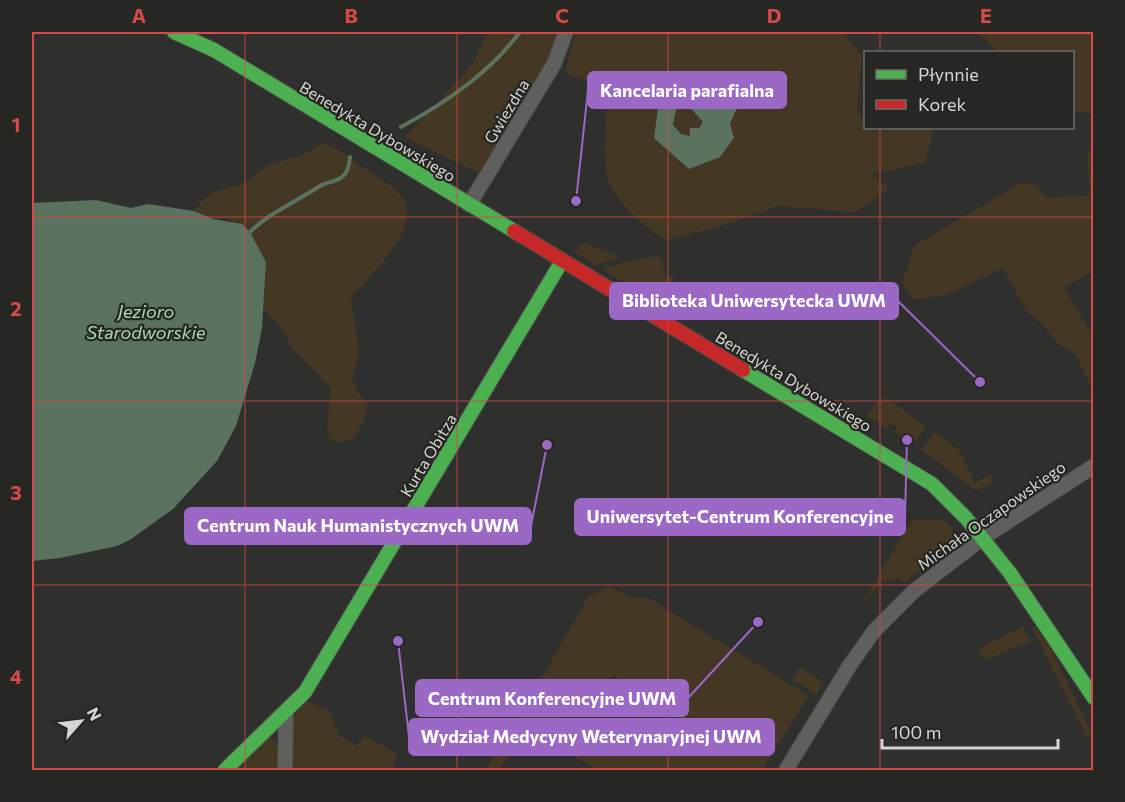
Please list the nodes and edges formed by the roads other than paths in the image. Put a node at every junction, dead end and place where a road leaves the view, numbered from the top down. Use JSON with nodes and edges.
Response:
{"nodes":[{"id":1,"x":174,"y":32,"type":"edge"},
{"id":2,"x":566,"y":32,"type":"edge"},
{"id":3,"x":469,"y":205,"type":"junction"},
{"id":4,"x":562,"y":261,"type":"junction"},
{"id":5,"x":1094,"y":465,"type":"edge"},
{"id":6,"x":984,"y":537,"type":"junction"},
{"id":7,"x":1083,"y":686,"type":"junction"},
{"id":8,"x":1094,"y":698,"type":"edge"},
{"id":9,"x":1094,"y":710,"type":"edge"},
{"id":10,"x":286,"y":711,"type":"junction"},
{"id":11,"x":225,"y":771,"type":"edge"},
{"id":12,"x":285,"y":771,"type":"edge"},
{"id":13,"x":786,"y":771,"type":"edge"}],
"edges":[{"from":1,"to":3,"type":"street","name":"Benedykta Dybowskiego"},
{"from":2,"to":3,"type":"street","name":"Gwiezdna"},
{"from":3,"to":4,"type":"street","name":"Benedykta Dybowskiego"},
{"from":4,"to":6,"type":"street","name":"Benedykta Dybowskiego"},
{"from":4,"to":10,"type":"street","name":"Kurta Obitza"},
{"from":5,"to":6,"type":"street","name":"Michała Oczapowskiego"},
{"from":6,"to":7,"type":"street","name":"Benedykta Dybowskiego"},
{"from":6,"to":13,"type":"street","name":"Michała Oczapowskiego"},
{"from":7,"to":8,"type":"street","name":"Benedykta Dybowskiego"},
{"from":7,"to":9,"type":"street","name":"Benedykta Dybowskiego"},
{"from":10,"to":11,"type":"street","name":"Kurta Obitza"},
{"from":10,"to":12,"type":"street"}]}
